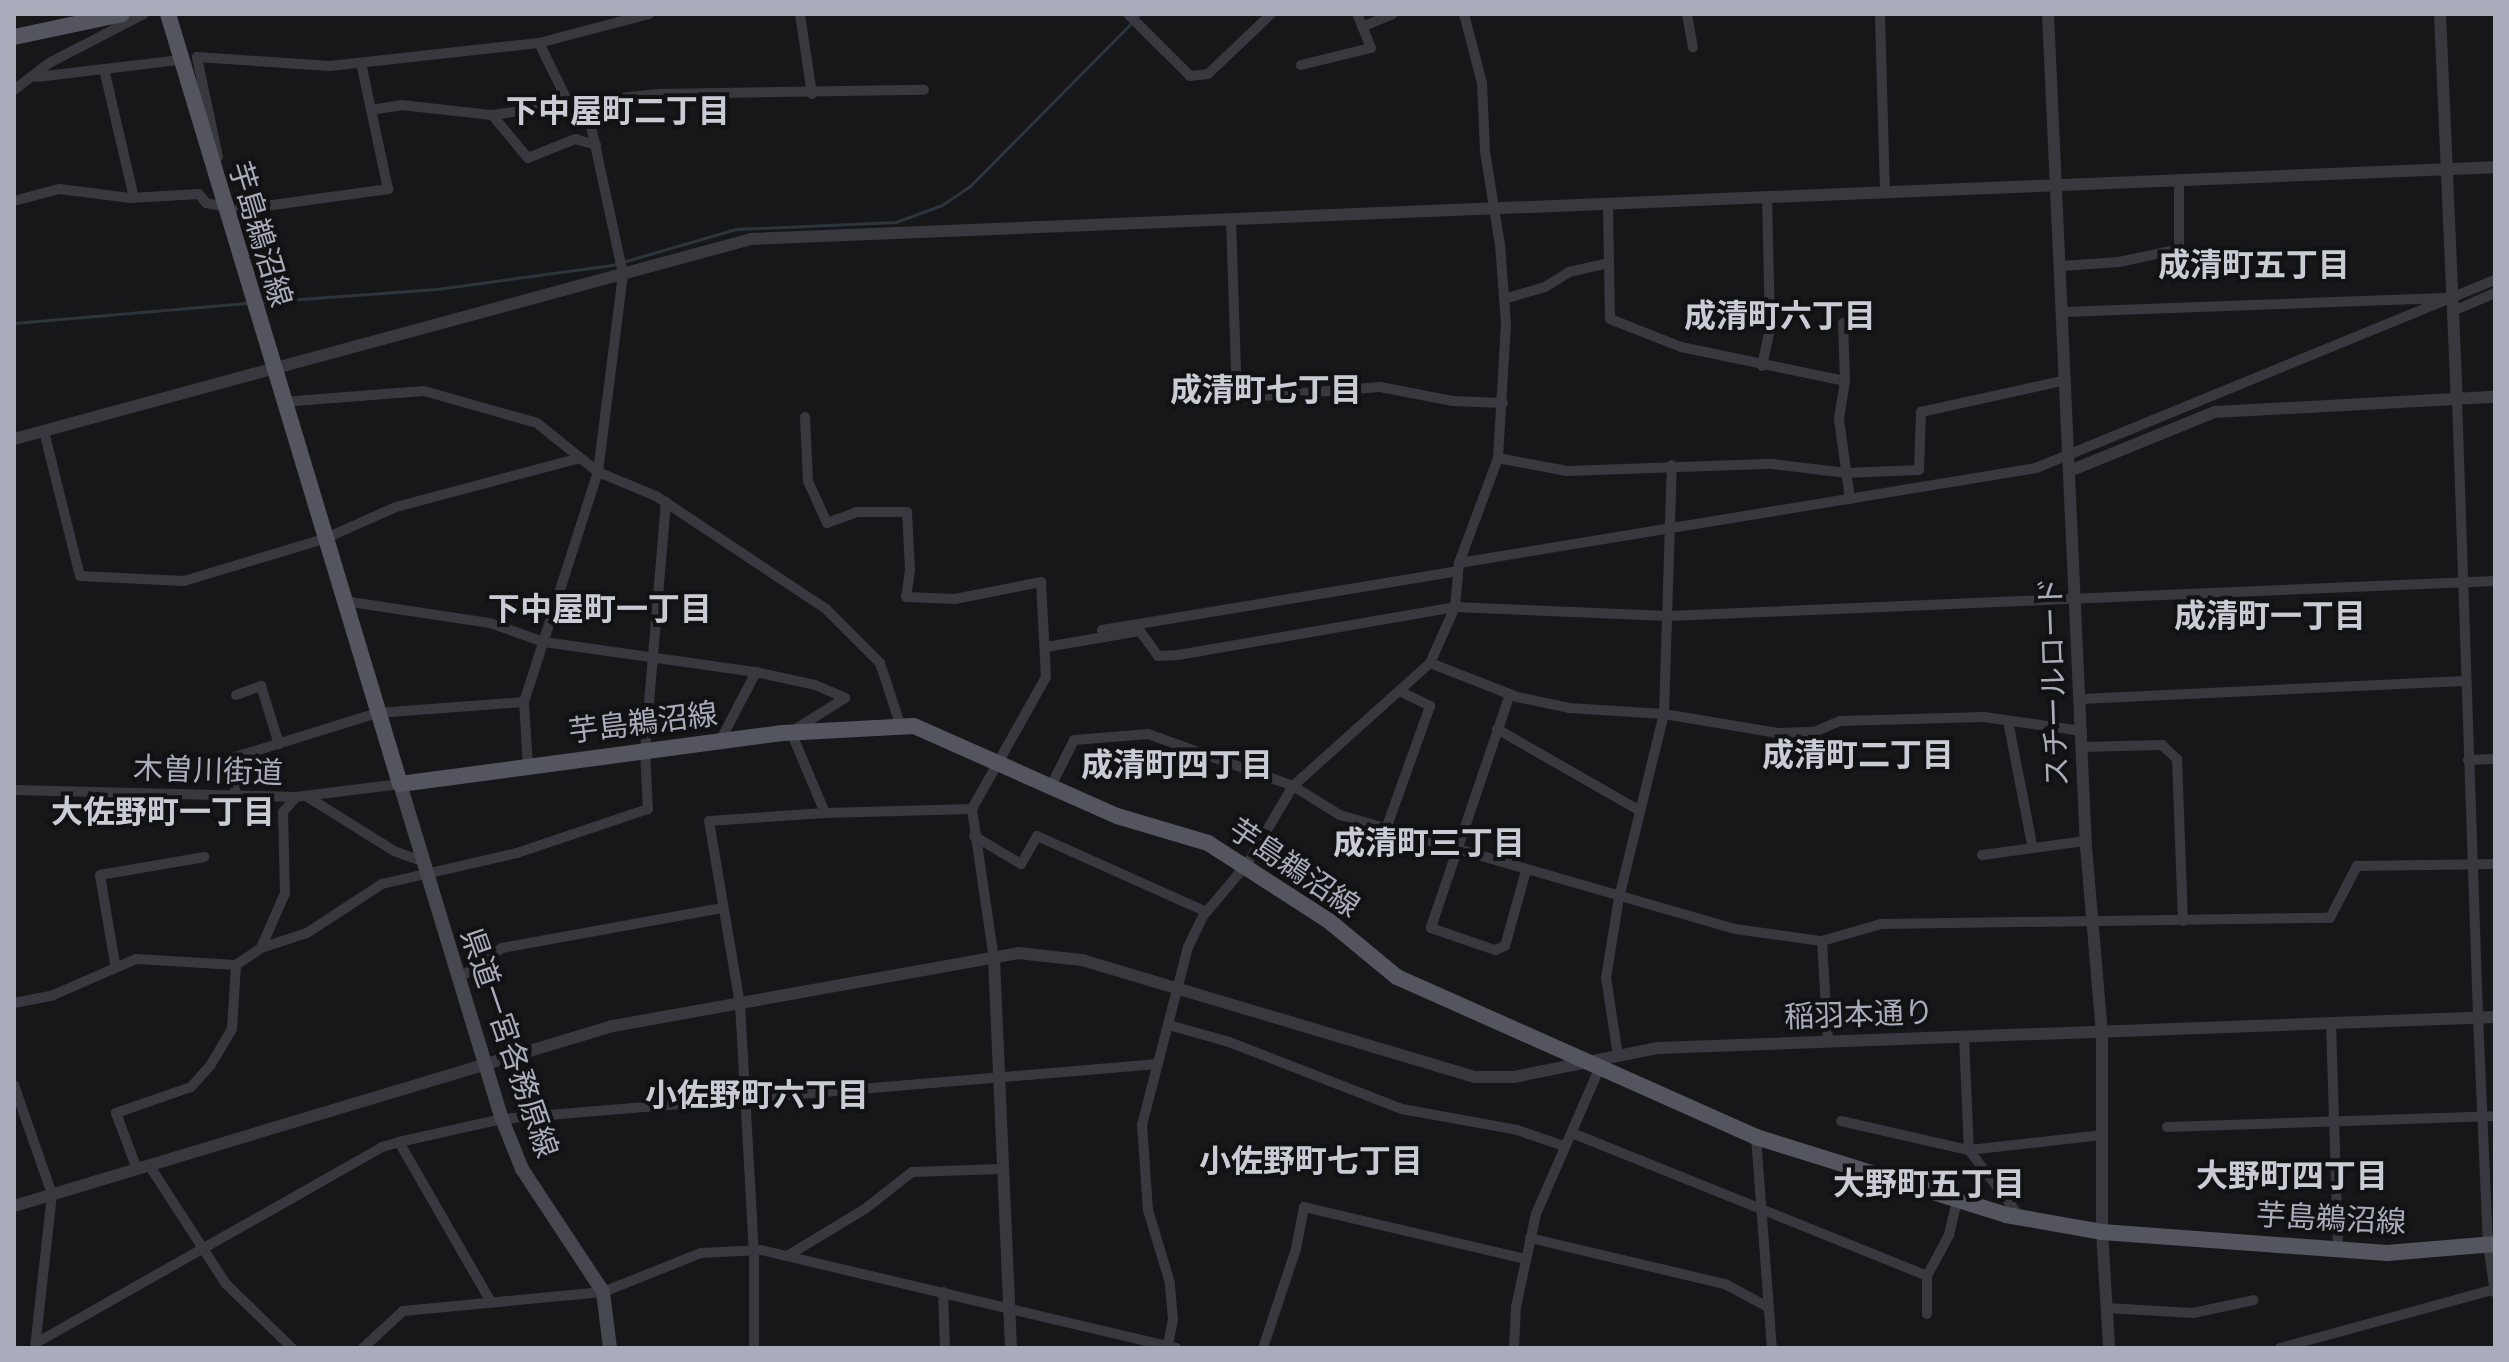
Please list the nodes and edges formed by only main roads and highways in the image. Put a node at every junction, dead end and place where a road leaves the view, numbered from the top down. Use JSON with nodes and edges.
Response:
{"nodes":[{"id":1,"x":122,"y":14,"type":"edge"},
{"id":2,"x":168,"y":14,"type":"edge"},
{"id":3,"x":14,"y":37,"type":"edge"},
{"id":4,"x":400,"y":784,"type":"junction"},
{"id":5,"x":2492,"y":1244,"type":"edge"},
{"id":6,"x":610,"y":1348,"type":"edge"}],
"edges":[{"from":1,"to":3,"type":"main road"},
{"from":2,"to":4,"type":"main road","name":"芋島鵜沼線"},
{"from":4,"to":5,"type":"main road","name":"芋島鵜沼線"},
{"from":4,"to":6,"type":"main road","name":"県道一宮各務原線"}]}
